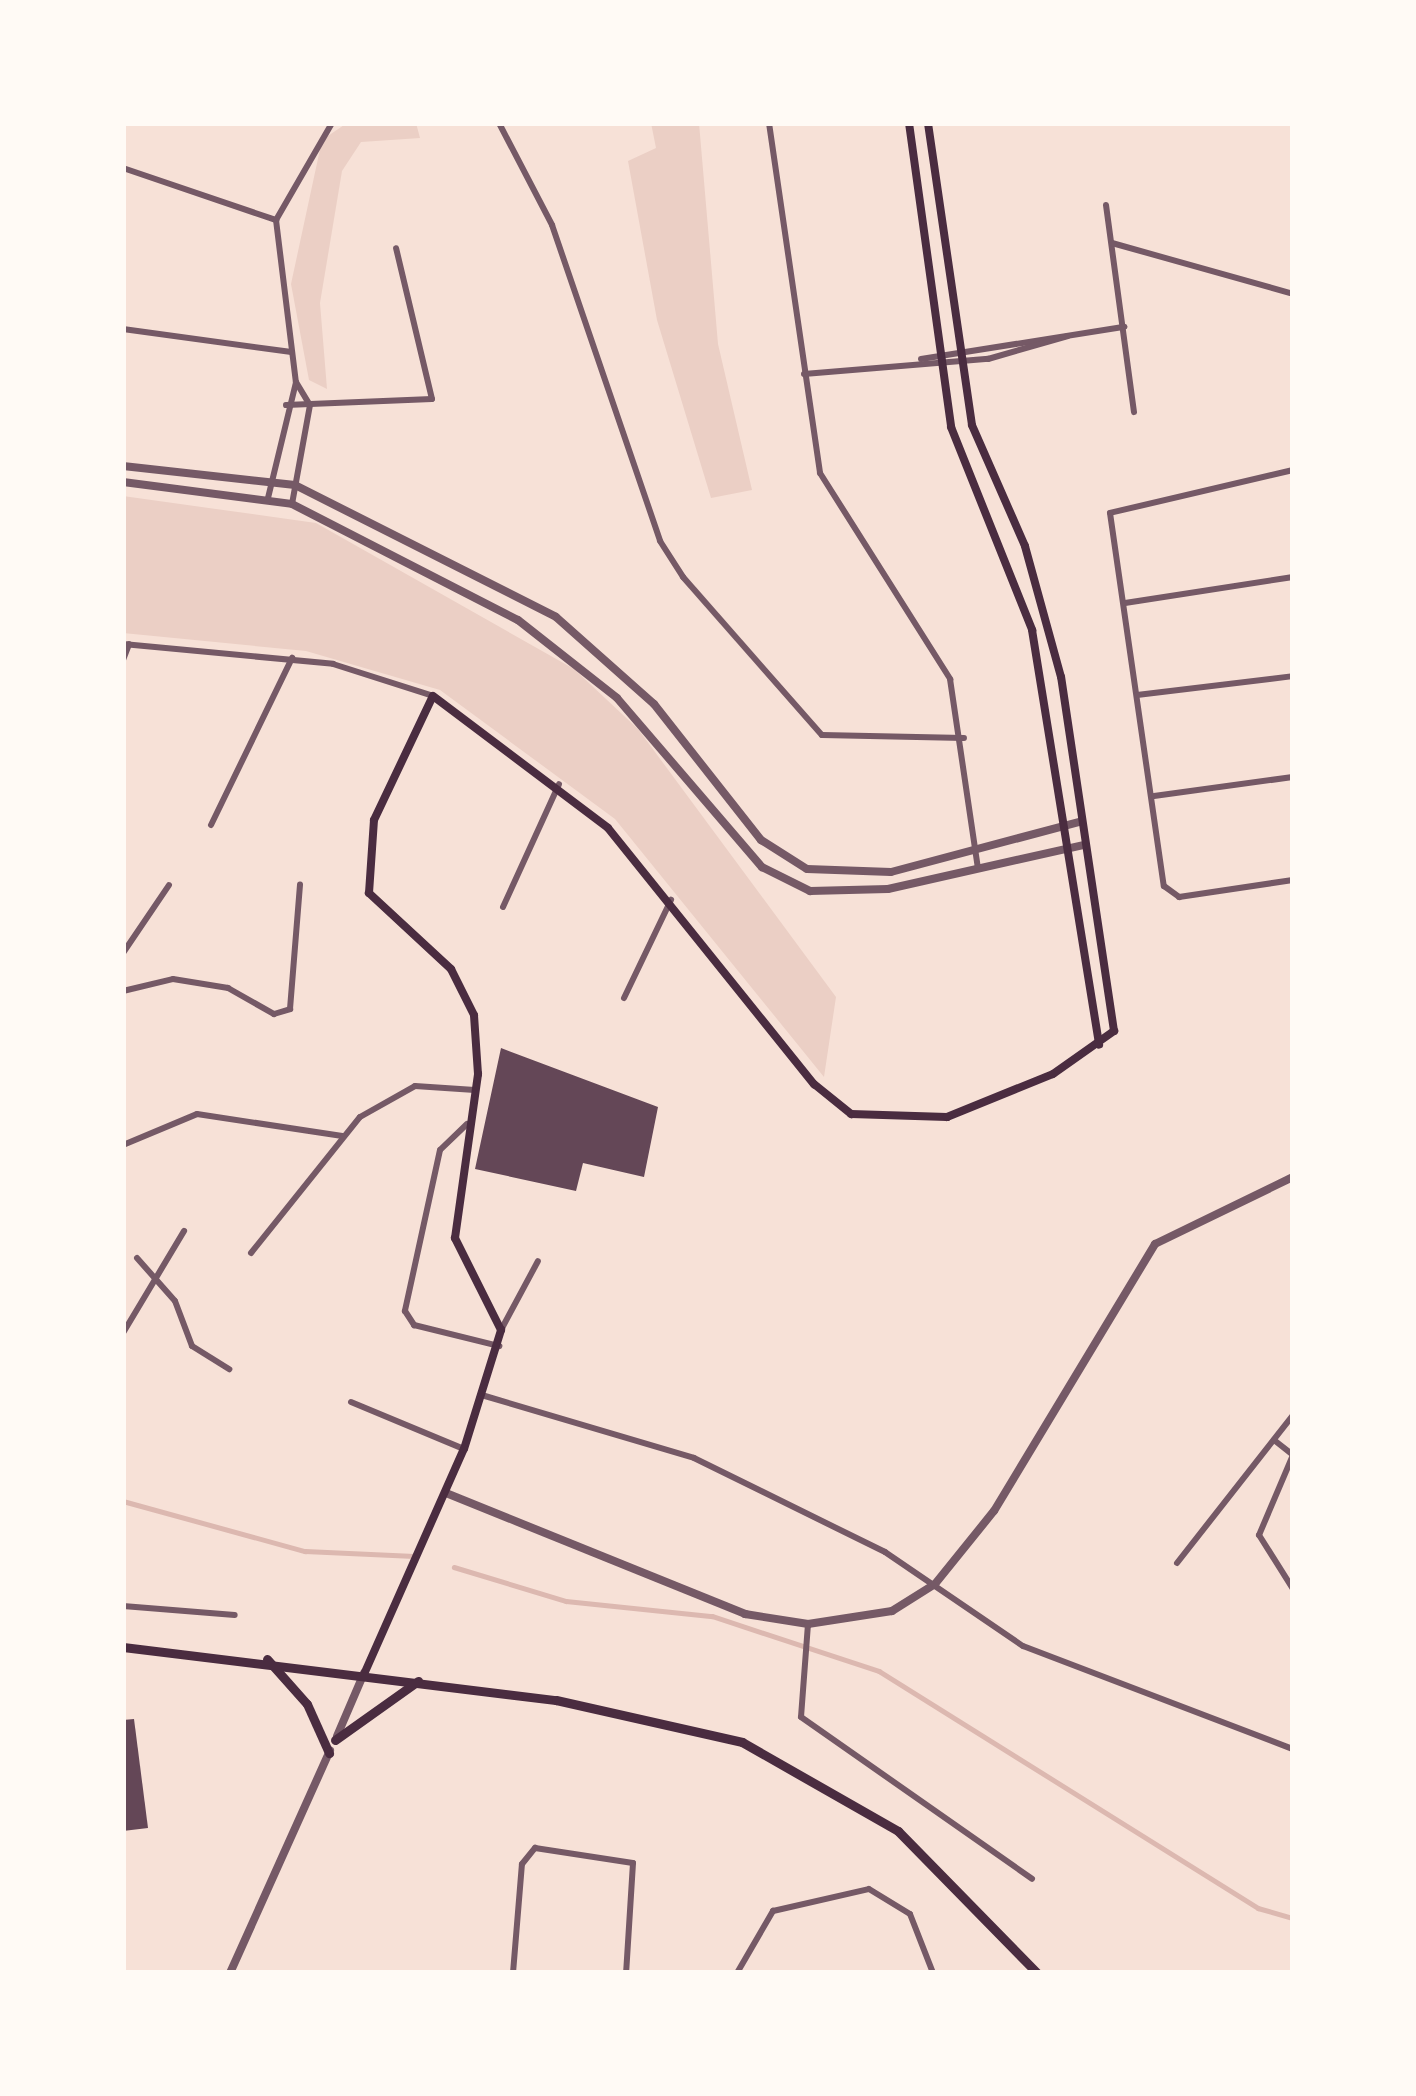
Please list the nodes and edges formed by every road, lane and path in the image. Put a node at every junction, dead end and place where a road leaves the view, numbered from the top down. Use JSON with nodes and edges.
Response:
{"nodes":[{"id":1,"x":332,"y":123,"type":"edge"},
{"id":2,"x":499,"y":123,"type":"edge"},
{"id":3,"x":769,"y":123,"type":"edge"},
{"id":4,"x":909,"y":123,"type":"edge"},
{"id":5,"x":928,"y":123,"type":"edge"},
{"id":6,"x":123,"y":168,"type":"edge"},
{"id":7,"x":1106,"y":205,"type":"dead end"},
{"id":8,"x":277,"y":220,"type":"junction"},
{"id":9,"x":1112,"y":243,"type":"junction"},
{"id":10,"x":397,"y":248,"type":"dead end"},
{"id":11,"x":1293,"y":294,"type":"edge"},
{"id":12,"x":1124,"y":327,"type":"junction"},
{"id":13,"x":123,"y":329,"type":"edge"},
{"id":14,"x":1068,"y":336,"type":"junction"},
{"id":15,"x":1022,"y":338,"type":"junction"},
{"id":16,"x":959,"y":346,"type":"junction"},
{"id":17,"x":940,"y":350,"type":"junction"},
{"id":18,"x":291,"y":352,"type":"junction"},
{"id":19,"x":1024,"y":353,"type":"junction"},
{"id":20,"x":918,"y":361,"type":"junction"},
{"id":21,"x":961,"y":362,"type":"junction"},
{"id":22,"x":941,"y":363,"type":"junction"},
{"id":23,"x":804,"y":374,"type":"junction"},
{"id":24,"x":296,"y":382,"type":"junction"},
{"id":25,"x":286,"y":405,"type":"junction"},
{"id":26,"x":310,"y":405,"type":"junction"},
{"id":27,"x":1134,"y":412,"type":"dead end"},
{"id":28,"x":123,"y":466,"type":"edge"},
{"id":29,"x":1293,"y":470,"type":"edge"},
{"id":30,"x":272,"y":479,"type":"junction"},
{"id":31,"x":123,"y":482,"type":"edge"},
{"id":32,"x":295,"y":485,"type":"junction"},
{"id":33,"x":268,"y":498,"type":"junction"},
{"id":34,"x":292,"y":504,"type":"junction"},
{"id":35,"x":1293,"y":577,"type":"edge"},
{"id":36,"x":1124,"y":603,"type":"junction"},
{"id":37,"x":126,"y":644,"type":"edge"},
{"id":38,"x":292,"y":658,"type":"junction"},
{"id":39,"x":123,"y":660,"type":"edge"},
{"id":40,"x":1293,"y":676,"type":"edge"},
{"id":41,"x":1137,"y":695,"type":"junction"},
{"id":42,"x":434,"y":696,"type":"junction"},
{"id":43,"x":964,"y":738,"type":"junction"},
{"id":44,"x":1293,"y":777,"type":"edge"},
{"id":45,"x":560,"y":784,"type":"junction"},
{"id":46,"x":1152,"y":796,"type":"junction"},
{"id":47,"x":1079,"y":822,"type":"junction"},
{"id":48,"x":211,"y":825,"type":"dead end"},
{"id":49,"x":1061,"y":826,"type":"junction"},
{"id":50,"x":1083,"y":845,"type":"junction"},
{"id":51,"x":974,"y":848,"type":"junction"},
{"id":52,"x":1065,"y":850,"type":"junction"},
{"id":53,"x":978,"y":868,"type":"junction"},
{"id":54,"x":1293,"y":880,"type":"edge"},
{"id":55,"x":300,"y":884,"type":"dead end"},
{"id":56,"x":170,"y":886,"type":"dead end"},
{"id":57,"x":671,"y":900,"type":"junction"},
{"id":58,"x":503,"y":907,"type":"dead end"},
{"id":59,"x":123,"y":953,"type":"edge"},
{"id":60,"x":123,"y":991,"type":"edge"},
{"id":61,"x":624,"y":998,"type":"dead end"},
{"id":62,"x":1100,"y":1047,"type":"junction"},
{"id":63,"x":475,"y":1090,"type":"junction"},
{"id":64,"x":467,"y":1124,"type":"junction"},
{"id":65,"x":342,"y":1136,"type":"junction"},
{"id":66,"x":123,"y":1145,"type":"edge"},
{"id":67,"x":1293,"y":1177,"type":"edge"},
{"id":68,"x":184,"y":1231,"type":"dead end"},
{"id":69,"x":251,"y":1253,"type":"dead end"},
{"id":70,"x":137,"y":1258,"type":"dead end"},
{"id":71,"x":538,"y":1261,"type":"dead end"},
{"id":72,"x":155,"y":1277,"type":"junction"},
{"id":73,"x":501,"y":1330,"type":"junction"},
{"id":74,"x":123,"y":1334,"type":"edge"},
{"id":75,"x":499,"y":1346,"type":"junction"},
{"id":76,"x":229,"y":1369,"type":"dead end"},
{"id":77,"x":485,"y":1396,"type":"junction"},
{"id":78,"x":351,"y":1402,"type":"dead end"},
{"id":79,"x":1293,"y":1414,"type":"edge"},
{"id":80,"x":1274,"y":1440,"type":"junction"},
{"id":81,"x":464,"y":1449,"type":"junction"},
{"id":82,"x":1293,"y":1455,"type":"edge"},
{"id":83,"x":446,"y":1493,"type":"junction"},
{"id":84,"x":1178,"y":1563,"type":"dead end"},
{"id":85,"x":935,"y":1584,"type":"junction"},
{"id":86,"x":1293,"y":1589,"type":"edge"},
{"id":87,"x":123,"y":1606,"type":"edge"},
{"id":88,"x":236,"y":1615,"type":"dead end"},
{"id":89,"x":808,"y":1624,"type":"junction"},
{"id":90,"x":123,"y":1647,"type":"edge"},
{"id":91,"x":267,"y":1659,"type":"junction"},
{"id":92,"x":365,"y":1672,"type":"junction"},
{"id":93,"x":420,"y":1680,"type":"junction"},
{"id":94,"x":335,"y":1740,"type":"junction"},
{"id":95,"x":1293,"y":1749,"type":"edge"},
{"id":96,"x":329,"y":1753,"type":"junction"},
{"id":97,"x":1032,"y":1879,"type":"dead end"},
{"id":98,"x":230,"y":1973,"type":"edge"},
{"id":99,"x":513,"y":1973,"type":"edge"},
{"id":100,"x":626,"y":1973,"type":"edge"},
{"id":101,"x":737,"y":1973,"type":"edge"},
{"id":102,"x":933,"y":1973,"type":"edge"},
{"id":103,"x":1037,"y":1973,"type":"edge"}],
"edges":[{"from":1,"to":8,"type":"street"},
{"from":2,"to":43,"type":"street"},
{"from":3,"to":23,"type":"street"},
{"from":4,"to":17,"type":"main road"},
{"from":5,"to":16,"type":"main road"},
{"from":6,"to":8,"type":"street"},
{"from":7,"to":9,"type":"street"},
{"from":8,"to":18,"type":"street"},
{"from":9,"to":11,"type":"street"},
{"from":9,"to":12,"type":"street"},
{"from":10,"to":26,"type":"street"},
{"from":12,"to":14,"type":"street"},
{"from":12,"to":27,"type":"street"},
{"from":13,"to":18,"type":"street"},
{"from":14,"to":15,"type":"street"},
{"from":14,"to":19,"type":"street"},
{"from":15,"to":16,"type":"street"},
{"from":15,"to":19,"type":"street"},
{"from":16,"to":17,"type":"street"},
{"from":16,"to":21,"type":"main road"},
{"from":17,"to":20,"type":"street"},
{"from":17,"to":22,"type":"main road"},
{"from":18,"to":24,"type":"street"},
{"from":19,"to":21,"type":"street"},
{"from":20,"to":22,"type":"street"},
{"from":20,"to":23,"type":"street"},
{"from":21,"to":22,"type":"street"},
{"from":21,"to":47,"type":"main road"},
{"from":22,"to":49,"type":"main road"},
{"from":23,"to":43,"type":"street"},
{"from":24,"to":25,"type":"street"},
{"from":24,"to":26,"type":"street"},
{"from":25,"to":26,"type":"street"},
{"from":25,"to":30,"type":"street"},
{"from":26,"to":32,"type":"street"},
{"from":28,"to":30,"type":"street"},
{"from":29,"to":36,"type":"street"},
{"from":30,"to":32,"type":"street"},
{"from":30,"to":33,"type":"street"},
{"from":31,"to":33,"type":"street"},
{"from":32,"to":34,"type":"street"},
{"from":32,"to":51,"type":"street"},
{"from":33,"to":34,"type":"street"},
{"from":34,"to":53,"type":"street"},
{"from":35,"to":36,"type":"street"},
{"from":36,"to":41,"type":"street"},
{"from":37,"to":38,"type":"street"},
{"from":37,"to":39,"type":"street"},
{"from":38,"to":42,"type":"street"},
{"from":38,"to":48,"type":"street"},
{"from":40,"to":41,"type":"street"},
{"from":41,"to":46,"type":"street"},
{"from":42,"to":45,"type":"main road"},
{"from":42,"to":63,"type":"main road"},
{"from":43,"to":51,"type":"street"},
{"from":44,"to":46,"type":"street"},
{"from":45,"to":57,"type":"main road"},
{"from":45,"to":58,"type":"street"},
{"from":46,"to":54,"type":"street"},
{"from":47,"to":49,"type":"street"},
{"from":47,"to":50,"type":"main road"},
{"from":49,"to":51,"type":"street"},
{"from":49,"to":52,"type":"main road"},
{"from":50,"to":52,"type":"street"},
{"from":50,"to":62,"type":"main road"},
{"from":51,"to":53,"type":"street"},
{"from":52,"to":53,"type":"street"},
{"from":52,"to":62,"type":"main road"},
{"from":55,"to":60,"type":"street"},
{"from":56,"to":59,"type":"street"},
{"from":57,"to":61,"type":"street"},
{"from":57,"to":62,"type":"main road"},
{"from":63,"to":64,"type":"main road"},
{"from":63,"to":65,"type":"street"},
{"from":64,"to":73,"type":"main road"},
{"from":64,"to":75,"type":"street"},
{"from":65,"to":66,"type":"street"},
{"from":65,"to":69,"type":"street"},
{"from":67,"to":85,"type":"street"},
{"from":68,"to":72,"type":"street"},
{"from":70,"to":72,"type":"street"},
{"from":71,"to":73,"type":"street"},
{"from":72,"to":74,"type":"street"},
{"from":72,"to":76,"type":"street"},
{"from":73,"to":75,"type":"main road"},
{"from":75,"to":77,"type":"main road"},
{"from":77,"to":81,"type":"main road"},
{"from":77,"to":85,"type":"street"},
{"from":78,"to":81,"type":"street"},
{"from":79,"to":80,"type":"street"},
{"from":80,"to":82,"type":"street"},
{"from":80,"to":84,"type":"street"},
{"from":81,"to":83,"type":"main road"},
{"from":82,"to":86,"type":"street"},
{"from":83,"to":89,"type":"street"},
{"from":83,"to":92,"type":"main road"},
{"from":85,"to":89,"type":"street"},
{"from":85,"to":95,"type":"street"},
{"from":87,"to":88,"type":"street"},
{"from":89,"to":97,"type":"street"},
{"from":90,"to":91,"type":"main road"},
{"from":91,"to":92,"type":"main road"},
{"from":91,"to":96,"type":"main road"},
{"from":92,"to":93,"type":"main road"},
{"from":92,"to":94,"type":"street"},
{"from":93,"to":94,"type":"main road"},
{"from":93,"to":103,"type":"main road"},
{"from":94,"to":96,"type":"street"},
{"from":96,"to":98,"type":"street"},
{"from":99,"to":100,"type":"street"},
{"from":101,"to":102,"type":"street"}]}
